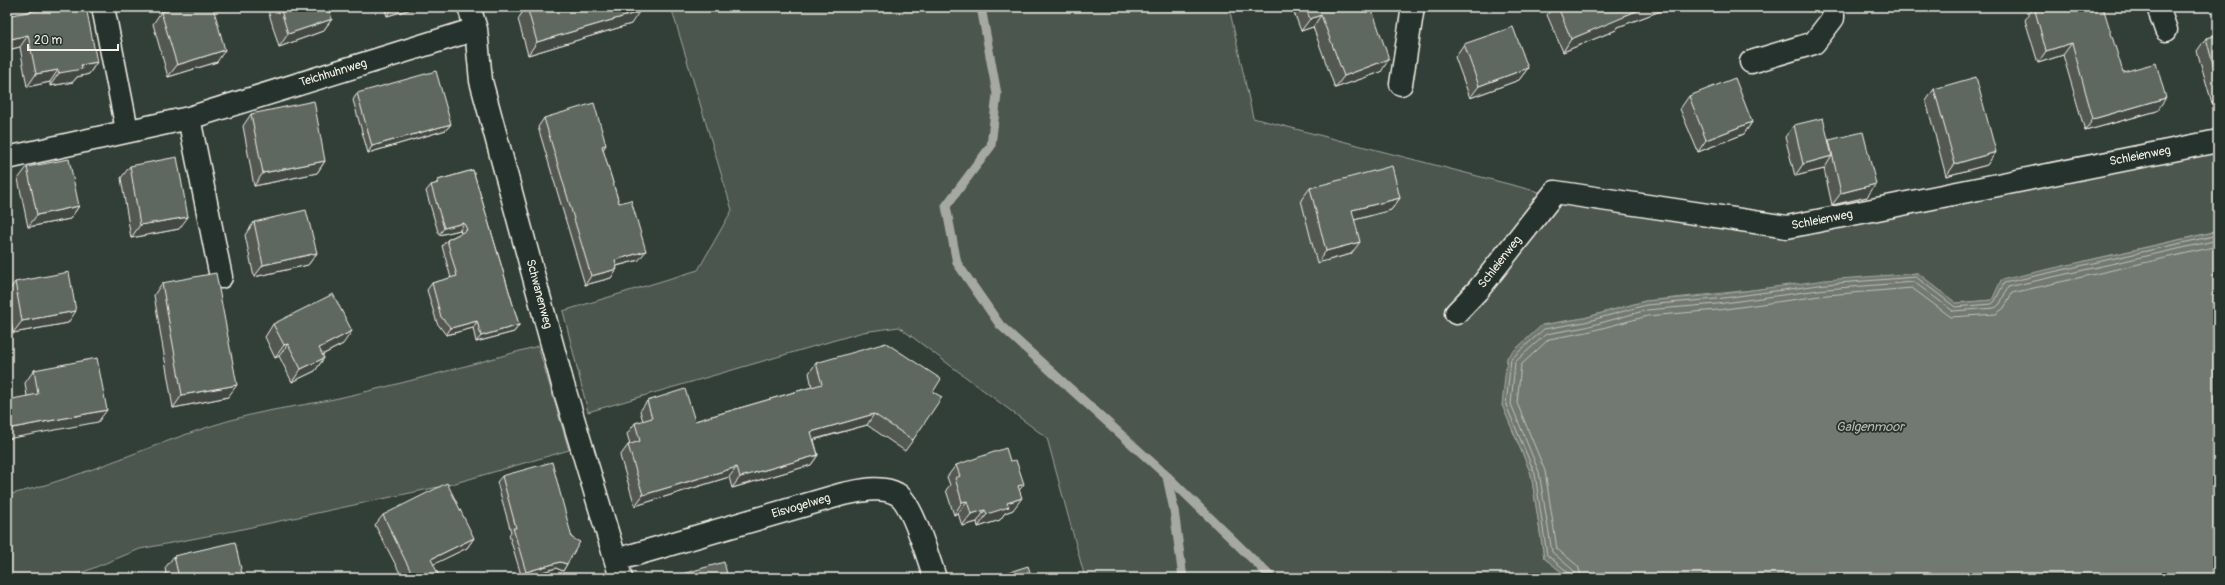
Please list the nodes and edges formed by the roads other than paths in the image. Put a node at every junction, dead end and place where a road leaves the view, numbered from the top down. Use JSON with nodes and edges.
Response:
{"nodes":[{"id":1,"x":103,"y":7,"type":"edge"},
{"id":2,"x":469,"y":7,"type":"edge"},
{"id":3,"x":1413,"y":7,"type":"edge"},
{"id":4,"x":1833,"y":7,"type":"edge"},
{"id":5,"x":2158,"y":7,"type":"edge"},
{"id":6,"x":476,"y":29,"type":"junction"},
{"id":7,"x":2166,"y":30,"type":"dead end"},
{"id":8,"x":1751,"y":62,"type":"dead end"},
{"id":9,"x":1400,"y":84,"type":"dead end"},
{"id":10,"x":190,"y":118,"type":"junction"},
{"id":11,"x":127,"y":130,"type":"junction"},
{"id":12,"x":2218,"y":141,"type":"edge"},
{"id":13,"x":7,"y":158,"type":"edge"},
{"id":14,"x":222,"y":277,"type":"dead end"},
{"id":15,"x":1456,"y":313,"type":"dead end"},
{"id":16,"x":619,"y":569,"type":"edge"},
{"id":17,"x":935,"y":578,"type":"edge"}],
"edges":[{"from":1,"to":11,"type":"street"},
{"from":2,"to":6,"type":"street","name":"Schwanenweg"},
{"from":3,"to":9,"type":"street"},
{"from":4,"to":8,"type":"street"},
{"from":5,"to":7,"type":"street"},
{"from":6,"to":10,"type":"street","name":"Teichhuhnweg"},
{"from":6,"to":16,"type":"street","name":"Schwanenweg"},
{"from":10,"to":11,"type":"street","name":"Teichhuhnweg"},
{"from":10,"to":14,"type":"street"},
{"from":11,"to":13,"type":"street","name":"Teichhuhnweg"},
{"from":12,"to":15,"type":"street","name":"Schleienweg"},
{"from":16,"to":17,"type":"street","name":"Eisvogelweg"}]}
